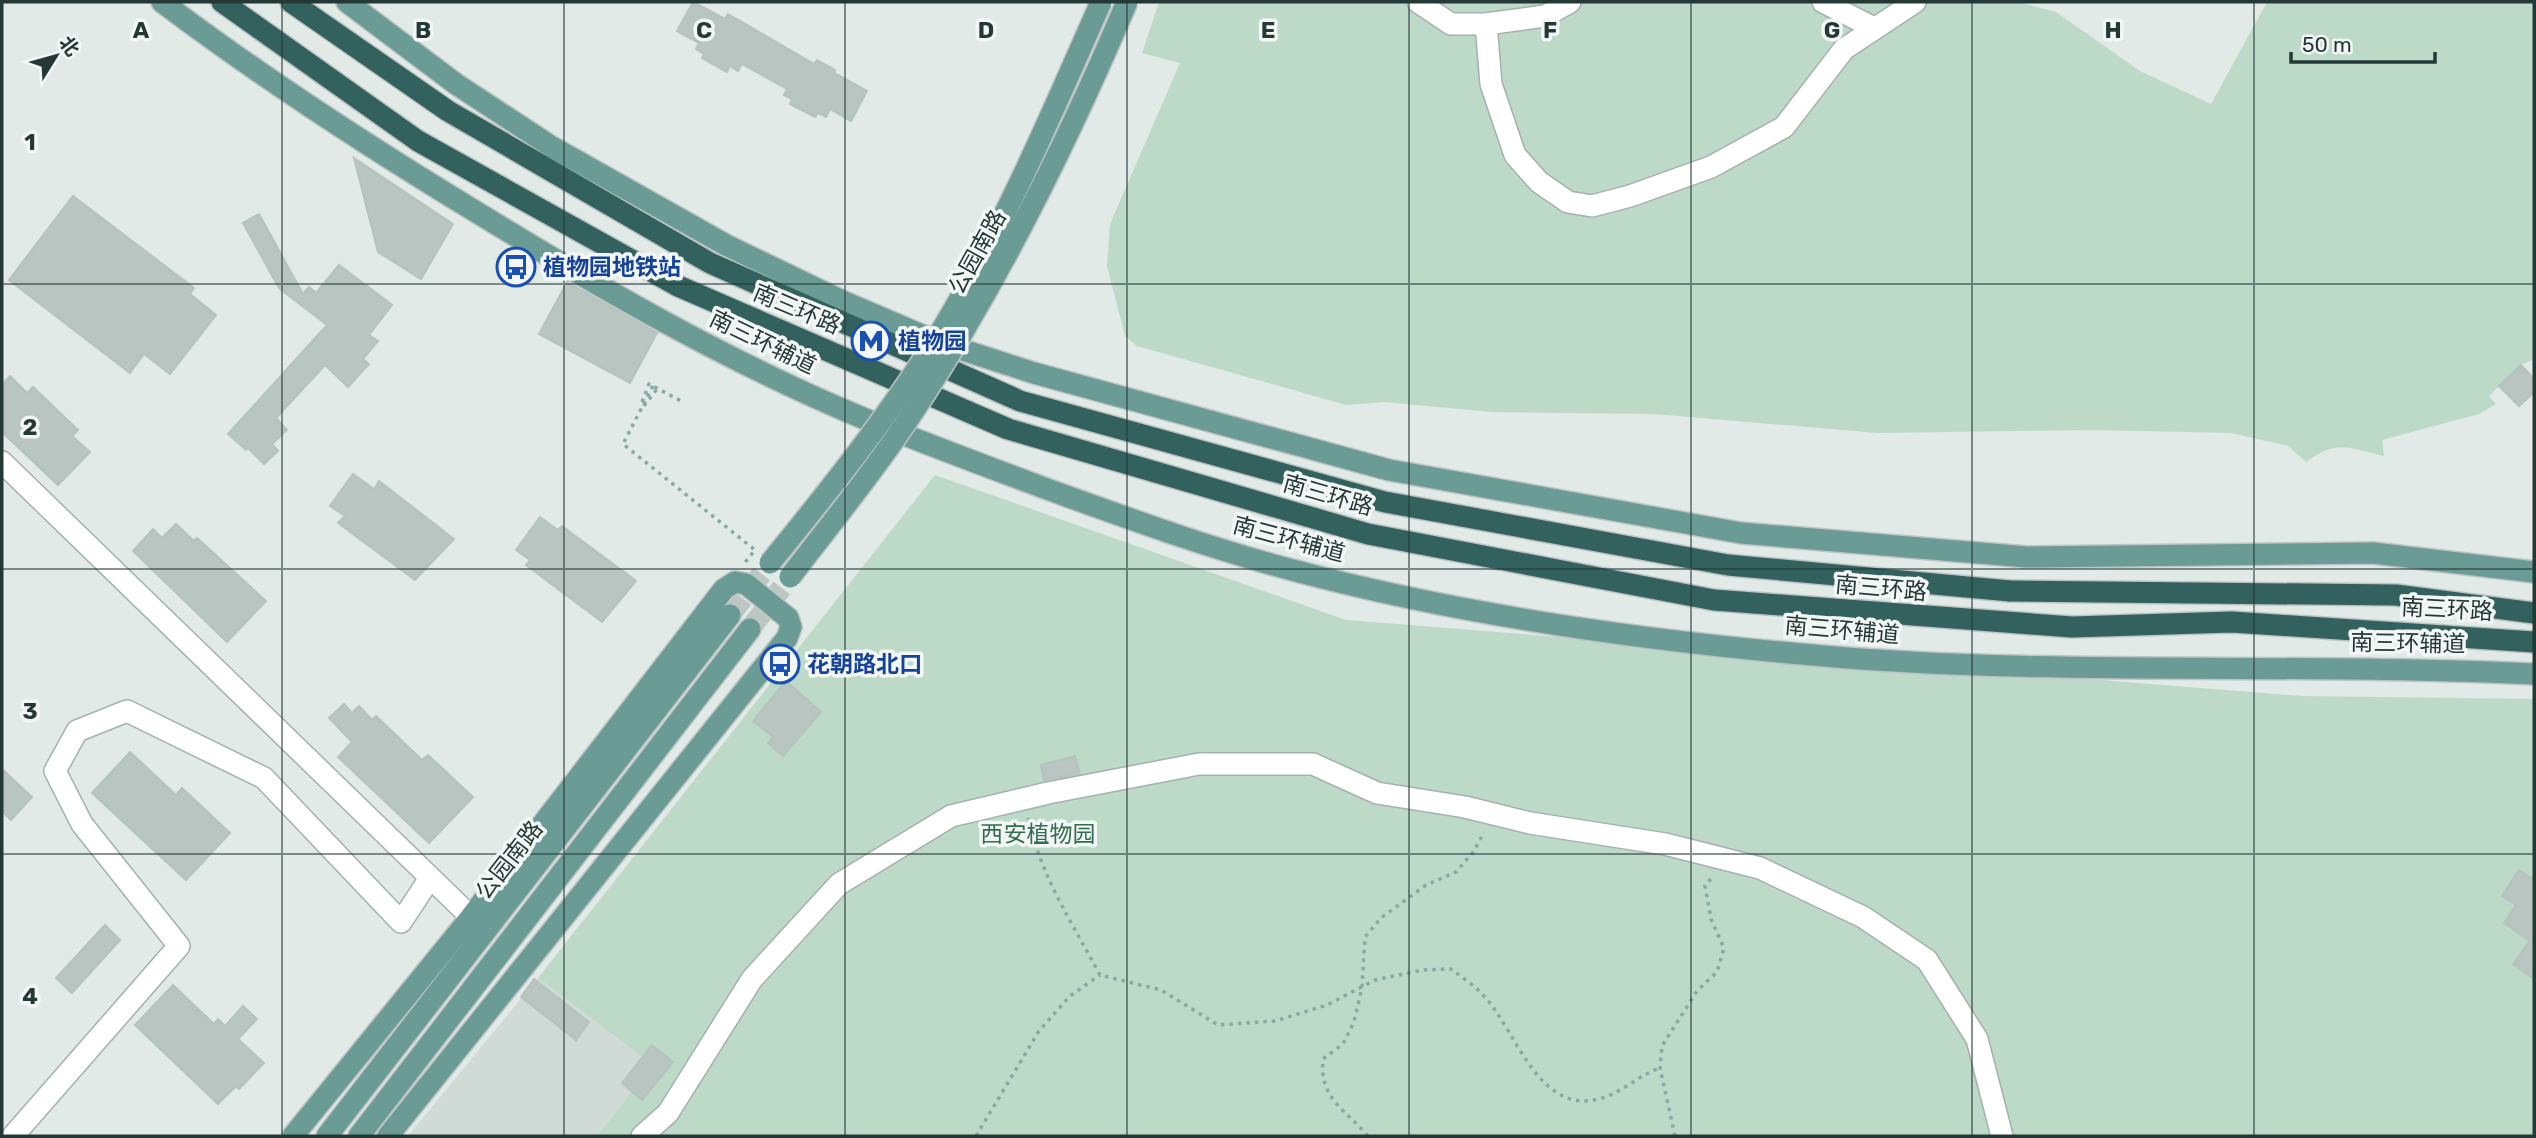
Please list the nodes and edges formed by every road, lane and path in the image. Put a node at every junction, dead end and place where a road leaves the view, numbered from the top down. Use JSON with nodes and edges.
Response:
{"nodes":[{"id":1,"x":162,"y":2,"type":"edge"},
{"id":2,"x":222,"y":2,"type":"edge"},
{"id":3,"x":291,"y":2,"type":"edge"},
{"id":4,"x":347,"y":2,"type":"edge"},
{"id":5,"x":1099,"y":2,"type":"edge"},
{"id":6,"x":1127,"y":2,"type":"edge"},
{"id":7,"x":1137,"y":2,"type":"edge"},
{"id":8,"x":1418,"y":2,"type":"edge"},
{"id":9,"x":1570,"y":2,"type":"edge"},
{"id":10,"x":1823,"y":2,"type":"edge"},
{"id":11,"x":1915,"y":2,"type":"edge"},
{"id":12,"x":1486,"y":24,"type":"junction"},
{"id":13,"x":1874,"y":28,"type":"junction"},
{"id":14,"x":938,"y":342,"type":"junction"},
{"id":15,"x":960,"y":349,"type":"junction"},
{"id":16,"x":655,"y":387,"type":"junction"},
{"id":17,"x":647,"y":397,"type":"junction"},
{"id":18,"x":683,"y":402,"type":"dead end"},
{"id":19,"x":642,"y":408,"type":"junction"},
{"id":20,"x":2,"y":462,"type":"edge"},
{"id":21,"x":770,"y":563,"type":"tunnel mouth"},
{"id":22,"x":2534,"y":572,"type":"edge"},
{"id":23,"x":790,"y":577,"type":"tunnel mouth"},
{"id":24,"x":724,"y":589,"type":"junction"},
{"id":25,"x":2534,"y":613,"type":"edge"},
{"id":26,"x":730,"y":615,"type":"tunnel mouth"},
{"id":27,"x":750,"y":629,"type":"tunnel mouth"},
{"id":28,"x":2534,"y":642,"type":"edge"},
{"id":29,"x":2534,"y":674,"type":"edge"},
{"id":30,"x":1024,"y":799,"type":"junction"},
{"id":31,"x":1488,"y":813,"type":"junction"},
{"id":32,"x":1726,"y":859,"type":"junction"},
{"id":33,"x":430,"y":878,"type":"junction"},
{"id":34,"x":471,"y":917,"type":"junction"},
{"id":35,"x":1100,"y":975,"type":"junction"},
{"id":36,"x":1362,"y":987,"type":"junction"},
{"id":37,"x":1660,"y":1068,"type":"junction"},
{"id":38,"x":13,"y":1136,"type":"edge"},
{"id":39,"x":293,"y":1136,"type":"edge"},
{"id":40,"x":327,"y":1136,"type":"edge"},
{"id":41,"x":359,"y":1136,"type":"edge"},
{"id":42,"x":388,"y":1136,"type":"edge"},
{"id":43,"x":642,"y":1136,"type":"edge"},
{"id":44,"x":976,"y":1136,"type":"edge"},
{"id":45,"x":1367,"y":1136,"type":"edge"},
{"id":46,"x":1675,"y":1136,"type":"edge"},
{"id":47,"x":2002,"y":1136,"type":"edge"}],
"edges":[{"from":1,"to":29,"type":"main road","name":"南三环辅道"},
{"from":2,"to":28,"type":"highway","name":"南三环路"},
{"from":3,"to":25,"type":"highway","name":"南三环路","bridge":true},
{"from":4,"to":14,"type":"main road"},
{"from":5,"to":14,"type":"main road"},
{"from":5,"to":21,"type":"main road","name":"公园南路","bridge":true},
{"from":6,"to":23,"type":"main road","name":"公园南路","bridge":true},
{"from":7,"to":15,"type":"main road"},
{"from":8,"to":12,"type":"street"},
{"from":9,"to":12,"type":"street"},
{"from":10,"to":13,"type":"street"},
{"from":11,"to":13,"type":"street"},
{"from":12,"to":13,"type":"street"},
{"from":14,"to":15,"type":"main road"},
{"from":15,"to":22,"type":"main road"},
{"from":16,"to":17,"type":"path"},
{"from":16,"to":17,"type":"path"},
{"from":16,"to":18,"type":"path"},
{"from":17,"to":19,"type":"path"},
{"from":17,"to":19,"type":"path"},
{"from":19,"to":24,"type":"path"},
{"from":20,"to":33,"type":"street"},
{"from":24,"to":34,"type":"main road"},
{"from":24,"to":42,"type":"main road"},
{"from":26,"to":40,"type":"main road","name":"公园南路"},
{"from":27,"to":41,"type":"main road"},
{"from":30,"to":31,"type":"street"},
{"from":30,"to":35,"type":"path"},
{"from":30,"to":43,"type":"street"},
{"from":31,"to":32,"type":"street"},
{"from":31,"to":36,"type":"path"},
{"from":32,"to":37,"type":"path"},
{"from":32,"to":47,"type":"street"},
{"from":33,"to":34,"type":"street"},
{"from":33,"to":38,"type":"street"},
{"from":34,"to":39,"type":"main road"},
{"from":35,"to":36,"type":"path"},
{"from":35,"to":44,"type":"path"},
{"from":36,"to":37,"type":"path"},
{"from":36,"to":45,"type":"path"},
{"from":37,"to":46,"type":"path"}]}
